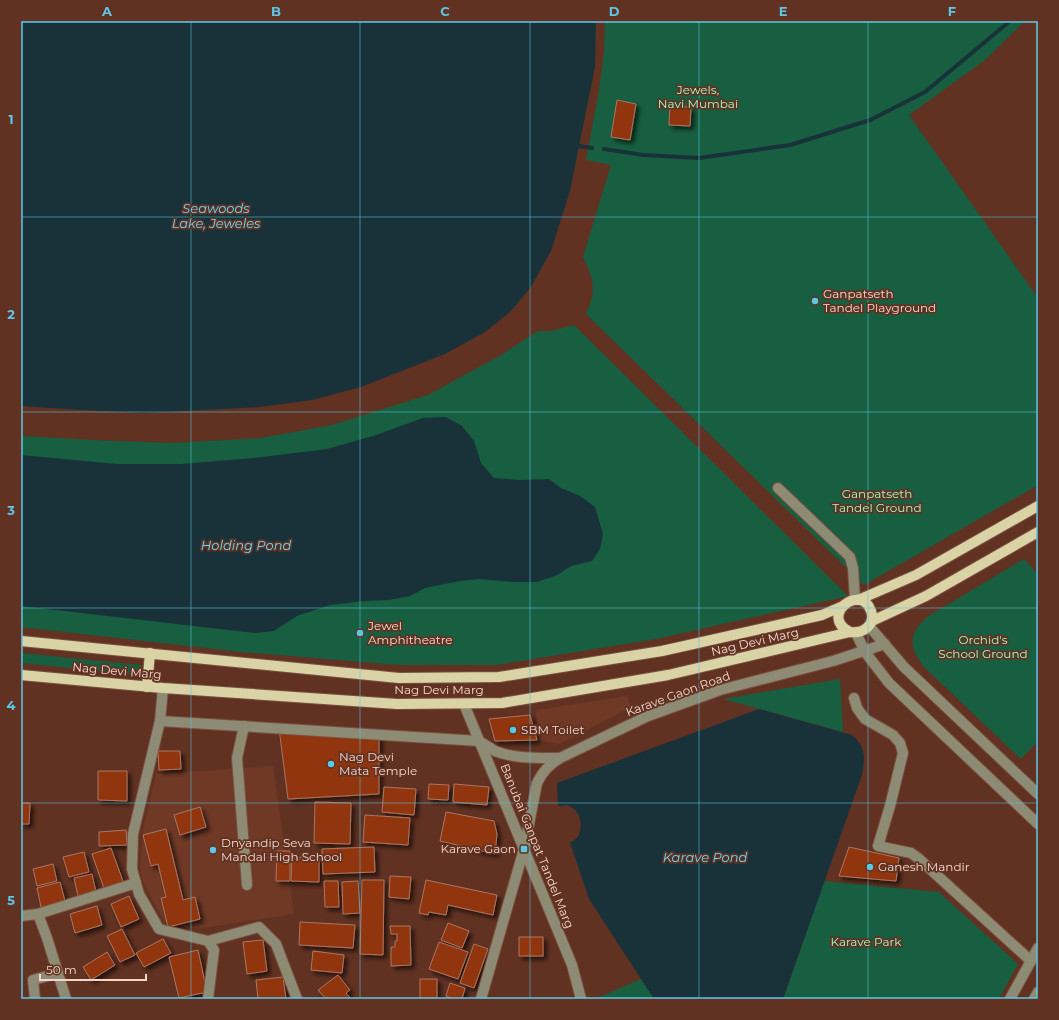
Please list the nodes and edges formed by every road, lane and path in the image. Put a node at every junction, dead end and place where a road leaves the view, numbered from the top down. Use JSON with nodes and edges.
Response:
{"nodes":[{"id":1,"x":778,"y":488,"type":"dead end"},
{"id":2,"x":1038,"y":506,"type":"edge"},
{"id":3,"x":1038,"y":532,"type":"edge"},
{"id":4,"x":857,"y":600,"type":"junction"},
{"id":5,"x":842,"y":606,"type":"junction"},
{"id":6,"x":871,"y":624,"type":"junction"},
{"id":7,"x":853,"y":633,"type":"junction"},
{"id":8,"x":21,"y":641,"type":"edge"},
{"id":9,"x":885,"y":644,"type":"junction"},
{"id":10,"x":865,"y":652,"type":"junction"},
{"id":11,"x":150,"y":653,"type":"junction"},
{"id":12,"x":21,"y":675,"type":"edge"},
{"id":13,"x":147,"y":687,"type":"junction"},
{"id":14,"x":163,"y":688,"type":"junction"},
{"id":15,"x":854,"y":698,"type":"dead end"},
{"id":16,"x":464,"y":704,"type":"junction"},
{"id":17,"x":160,"y":721,"type":"junction"},
{"id":18,"x":244,"y":726,"type":"junction"},
{"id":19,"x":479,"y":741,"type":"junction"},
{"id":20,"x":560,"y":758,"type":"junction"},
{"id":21,"x":1038,"y":794,"type":"edge"},
{"id":22,"x":1038,"y":824,"type":"edge"},
{"id":23,"x":524,"y":848,"type":"junction"},
{"id":24,"x":136,"y":883,"type":"junction"},
{"id":25,"x":247,"y":885,"type":"dead end"},
{"id":26,"x":38,"y":914,"type":"junction"},
{"id":27,"x":21,"y":916,"type":"edge"},
{"id":28,"x":208,"y":941,"type":"junction"},
{"id":29,"x":1038,"y":948,"type":"edge"},
{"id":30,"x":1031,"y":961,"type":"junction"},
{"id":31,"x":58,"y":974,"type":"junction"},
{"id":32,"x":1038,"y":992,"type":"edge"},
{"id":33,"x":35,"y":999,"type":"edge"},
{"id":34,"x":66,"y":999,"type":"edge"},
{"id":35,"x":208,"y":999,"type":"edge"},
{"id":36,"x":297,"y":999,"type":"edge"},
{"id":37,"x":481,"y":999,"type":"edge"},
{"id":38,"x":580,"y":999,"type":"edge"},
{"id":39,"x":1010,"y":999,"type":"edge"},
{"id":40,"x":1034,"y":999,"type":"edge"}],
"edges":[{"from":1,"to":4,"type":"street"},
{"from":2,"to":4,"type":"main road"},
{"from":3,"to":6,"type":"main road"},
{"from":4,"to":5,"type":"main road"},
{"from":4,"to":6,"type":"main road"},
{"from":5,"to":7,"type":"main road"},
{"from":5,"to":11,"type":"main road","name":"Nag Devi Marg"},
{"from":6,"to":7,"type":"main road"},
{"from":6,"to":9,"type":"street"},
{"from":7,"to":10,"type":"street"},
{"from":7,"to":16,"type":"main road","name":"Nag Devi Marg"},
{"from":8,"to":11,"type":"main road","name":"Nag Devi Marg"},
{"from":9,"to":10,"type":"street","name":"Karave Gaon Road"},
{"from":9,"to":21,"type":"street"},
{"from":10,"to":20,"type":"street","name":"Karave Gaon Road"},
{"from":10,"to":22,"type":"street"},
{"from":11,"to":13,"type":"main road"},
{"from":12,"to":13,"type":"main road","name":"Nag Devi Marg"},
{"from":13,"to":14,"type":"main road","name":"Nag Devi Marg"},
{"from":14,"to":16,"type":"main road","name":"Nag Devi Marg"},
{"from":14,"to":17,"type":"street"},
{"from":15,"to":30,"type":"street"},
{"from":16,"to":19,"type":"street","name":"Banubai Ganpat Tandel Marg"},
{"from":17,"to":18,"type":"street"},
{"from":17,"to":24,"type":"street"},
{"from":18,"to":19,"type":"street"},
{"from":18,"to":25,"type":"street"},
{"from":19,"to":20,"type":"street"},
{"from":19,"to":23,"type":"street","name":"Banubai Ganpat Tandel Marg"},
{"from":20,"to":23,"type":"street","name":"Karave Gaon Road"},
{"from":23,"to":37,"type":"street","name":"Karave Gaon Road"},
{"from":23,"to":38,"type":"street","name":"Banubai Ganpat Tandel Marg"},
{"from":24,"to":26,"type":"street"},
{"from":24,"to":28,"type":"street"},
{"from":26,"to":27,"type":"street"},
{"from":26,"to":31,"type":"street"},
{"from":28,"to":35,"type":"street"},
{"from":28,"to":36,"type":"street"},
{"from":29,"to":30,"type":"street"},
{"from":30,"to":39,"type":"street"},
{"from":31,"to":33,"type":"street"},
{"from":31,"to":34,"type":"street"},
{"from":32,"to":40,"type":"street"}]}
